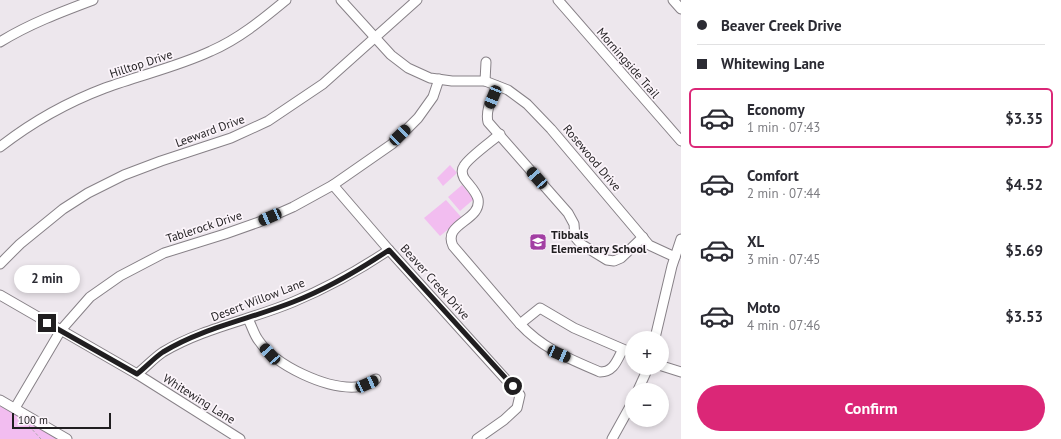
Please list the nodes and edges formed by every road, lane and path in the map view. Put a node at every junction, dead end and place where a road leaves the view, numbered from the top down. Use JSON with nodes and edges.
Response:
{"nodes":[{"id":1,"x":93,"y":0,"type":"edge"},
{"id":2,"x":286,"y":0,"type":"edge"},
{"id":3,"x":341,"y":0,"type":"edge"},
{"id":4,"x":417,"y":0,"type":"edge"},
{"id":5,"x":558,"y":0,"type":"edge"},
{"id":6,"x":673,"y":0,"type":"edge"},
{"id":7,"x":681,"y":9,"type":"edge"},
{"id":8,"x":376,"y":38,"type":"junction"},
{"id":9,"x":0,"y":42,"type":"edge"},
{"id":10,"x":486,"y":62,"type":"dead end"},
{"id":11,"x":439,"y":79,"type":"junction"},
{"id":12,"x":485,"y":81,"type":"junction"},
{"id":13,"x":497,"y":86,"type":"junction"},
{"id":14,"x":500,"y":134,"type":"junction"},
{"id":15,"x":681,"y":141,"type":"edge"},
{"id":16,"x":0,"y":147,"type":"edge"},
{"id":17,"x":333,"y":185,"type":"junction"},
{"id":18,"x":643,"y":237,"type":"junction"},
{"id":19,"x":681,"y":238,"type":"edge"},
{"id":20,"x":389,"y":250,"type":"junction"},
{"id":21,"x":675,"y":258,"type":"junction"},
{"id":22,"x":0,"y":264,"type":"edge"},
{"id":23,"x":0,"y":295,"type":"edge"},
{"id":24,"x":248,"y":319,"type":"junction"},
{"id":25,"x":520,"y":324,"type":"junction"},
{"id":26,"x":61,"y":330,"type":"junction"},
{"id":27,"x":657,"y":331,"type":"edge"},
{"id":28,"x":622,"y":349,"type":"junction"},
{"id":29,"x":625,"y":350,"type":"edge"},
{"id":30,"x":669,"y":368,"type":"edge"},
{"id":31,"x":681,"y":372,"type":"edge"},
{"id":32,"x":137,"y":374,"type":"junction"},
{"id":33,"x":376,"y":379,"type":"dead end"},
{"id":34,"x":0,"y":400,"type":"edge"},
{"id":35,"x":15,"y":408,"type":"junction"},
{"id":36,"x":625,"y":416,"type":"edge"},
{"id":37,"x":67,"y":439,"type":"edge"},
{"id":38,"x":240,"y":439,"type":"edge"},
{"id":39,"x":477,"y":439,"type":"edge"},
{"id":40,"x":612,"y":439,"type":"edge"}],
"edges":[{"from":1,"to":9,"type":"street"},
{"from":2,"to":16,"type":"street","name":"Hilltop Drive"},
{"from":3,"to":8,"type":"street","name":"Rosewood Drive"},
{"from":4,"to":8,"type":"street","name":"Leeward Drive"},
{"from":5,"to":15,"type":"street","name":"Morningside Trail"},
{"from":6,"to":7,"type":"street"},
{"from":8,"to":11,"type":"street","name":"Rosewood Drive"},
{"from":8,"to":22,"type":"street","name":"Leeward Drive"},
{"from":10,"to":12,"type":"street"},
{"from":11,"to":12,"type":"street","name":"Rosewood Drive"},
{"from":11,"to":17,"type":"street","name":"Tablerock Drive"},
{"from":12,"to":13,"type":"street","name":"Rosewood Drive"},
{"from":13,"to":14,"type":"street"},
{"from":13,"to":18,"type":"street","name":"Rosewood Drive"},
{"from":14,"to":18,"type":"street"},
{"from":14,"to":25,"type":"street"},
{"from":17,"to":20,"type":"street","name":"Beaver Creek Drive"},
{"from":17,"to":26,"type":"street","name":"Tablerock Drive"},
{"from":18,"to":21,"type":"street","name":"Rosewood Drive"},
{"from":19,"to":21,"type":"street"},
{"from":20,"to":24,"type":"street","name":"Desert Willow Lane"},
{"from":20,"to":39,"type":"street","name":"Beaver Creek Drive"},
{"from":21,"to":27,"type":"street"},
{"from":23,"to":26,"type":"street","name":"Whitewing Lane"},
{"from":24,"to":32,"type":"street","name":"Desert Willow Lane"},
{"from":24,"to":33,"type":"street"},
{"from":25,"to":28,"type":"street"},
{"from":25,"to":28,"type":"street"},
{"from":26,"to":32,"type":"street","name":"Whitewing Lane"},
{"from":26,"to":35,"type":"street","name":"Tablerock Drive"},
{"from":28,"to":29,"type":"street"},
{"from":30,"to":31,"type":"street"},
{"from":32,"to":38,"type":"street","name":"Whitewing Lane"},
{"from":34,"to":35,"type":"street"},
{"from":35,"to":37,"type":"street"},
{"from":36,"to":40,"type":"street"}]}
